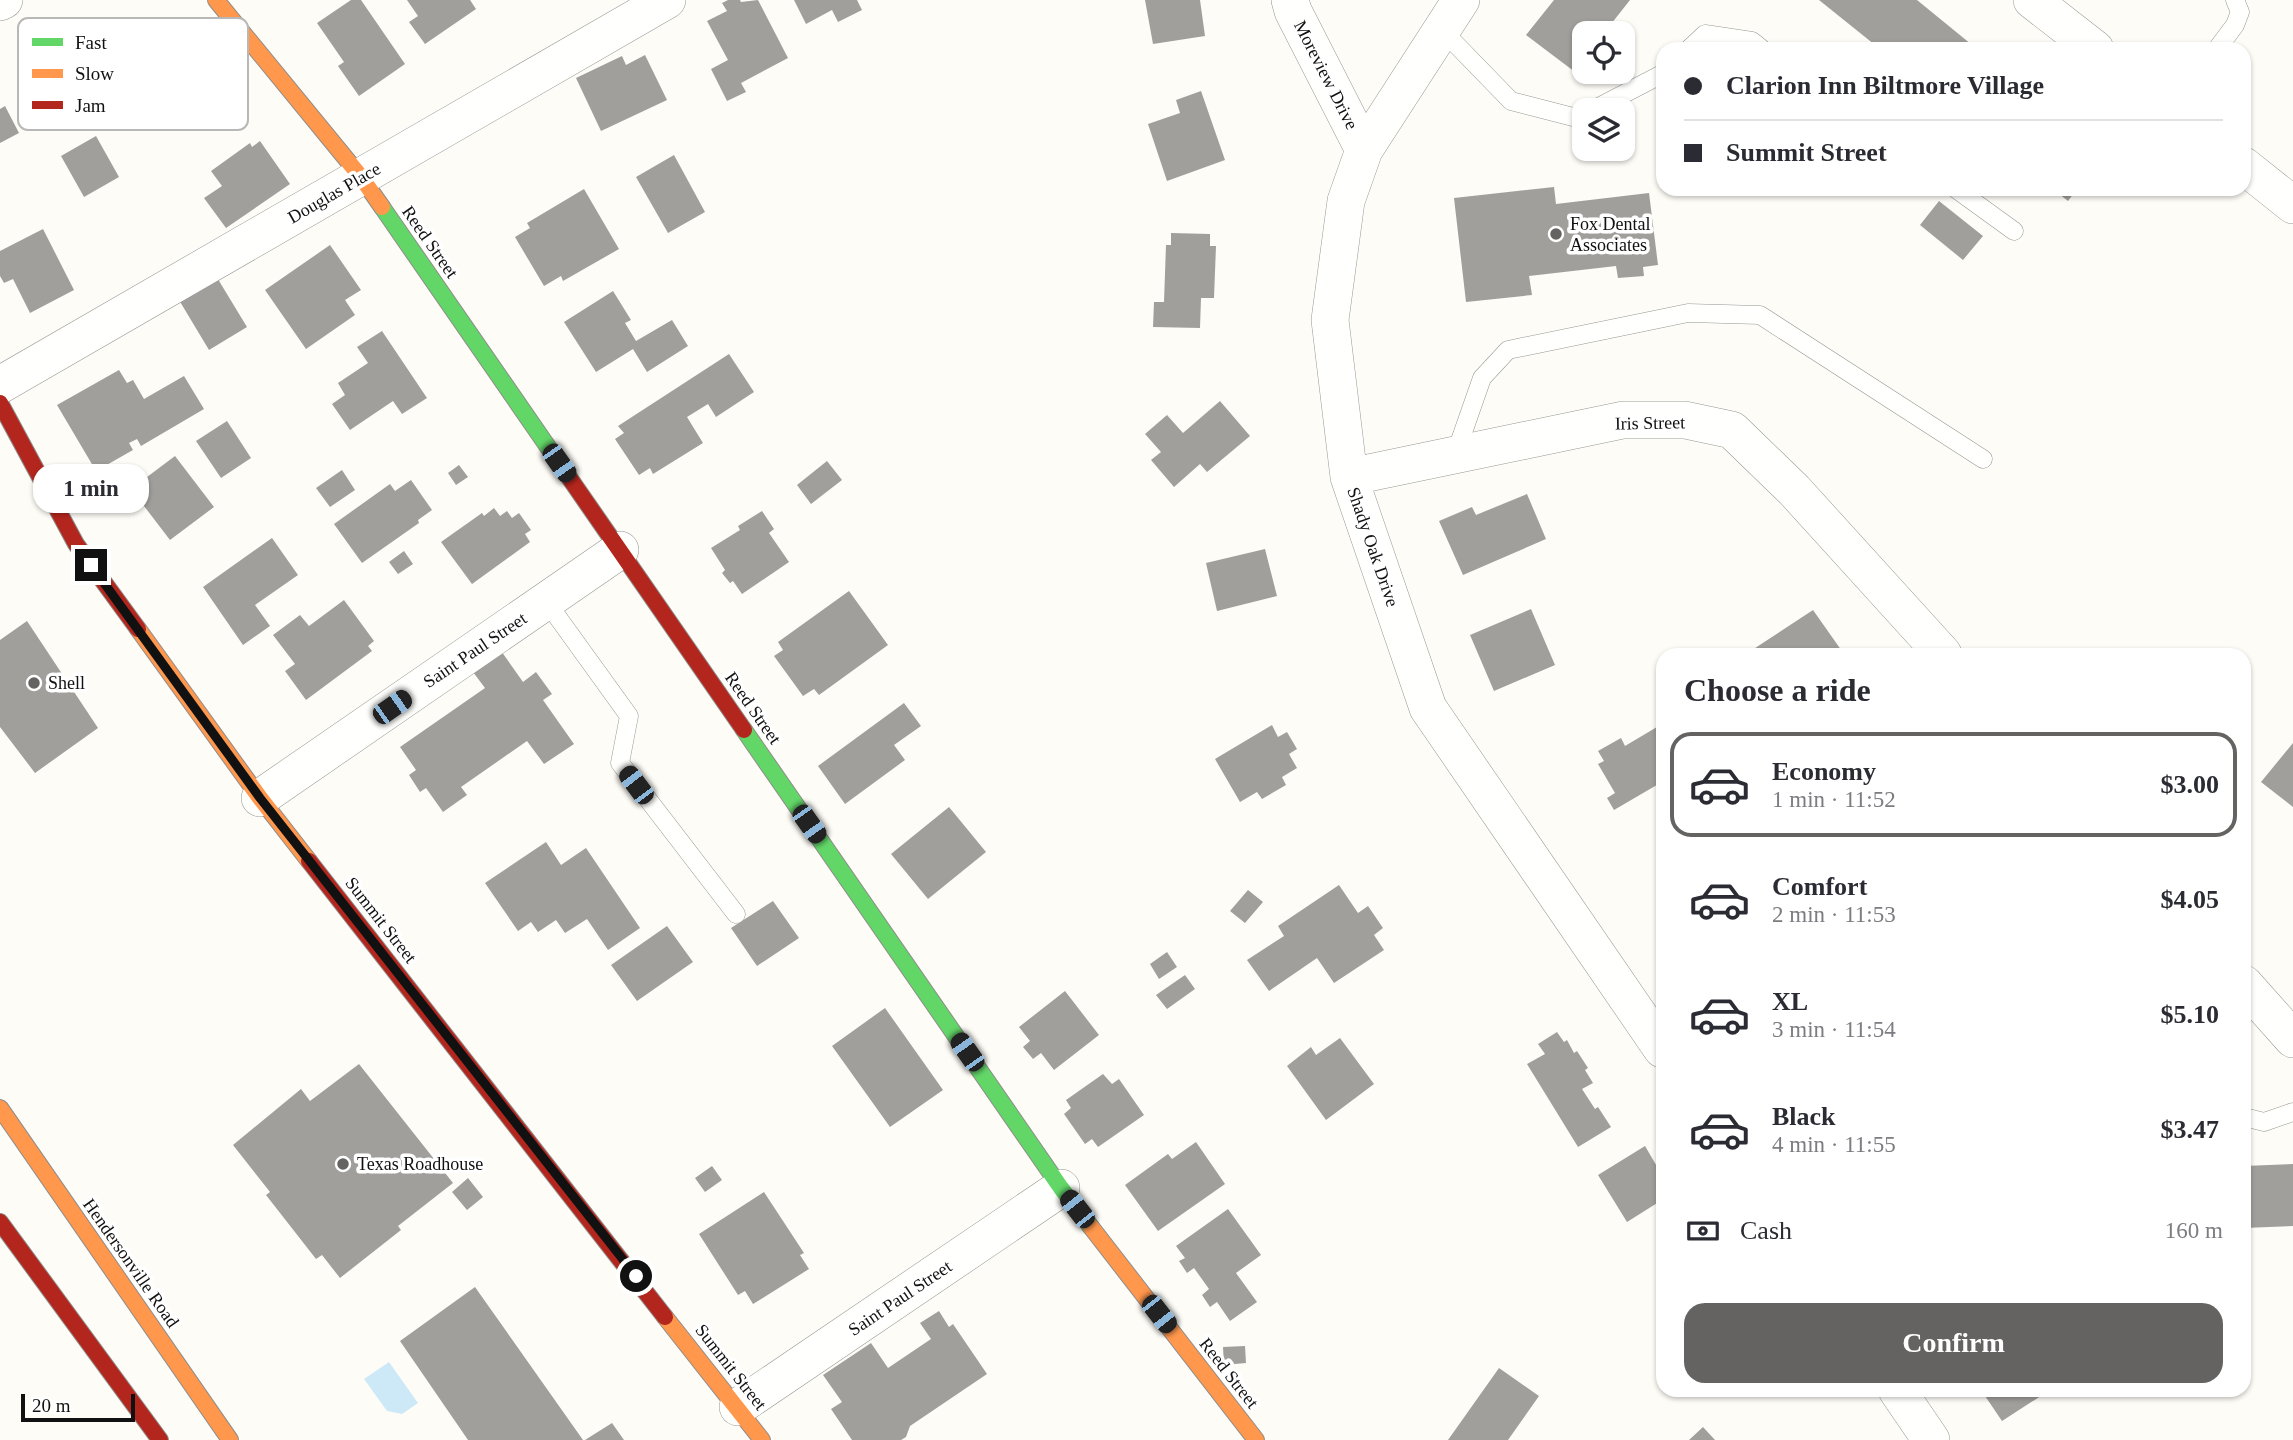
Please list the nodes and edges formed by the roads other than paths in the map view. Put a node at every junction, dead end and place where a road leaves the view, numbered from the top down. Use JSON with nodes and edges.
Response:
{"nodes":[{"id":1,"x":216,"y":0,"type":"edge"},
{"id":2,"x":667,"y":0,"type":"edge"},
{"id":3,"x":1290,"y":0,"type":"edge"},
{"id":4,"x":2032,"y":0,"type":"edge"},
{"id":5,"x":2235,"y":0,"type":"edge"},
{"id":6,"x":1452,"y":15,"type":"edge"},
{"id":7,"x":231,"y":18,"type":"edge"},
{"id":8,"x":248,"y":39,"type":"edge"},
{"id":9,"x":1696,"y":42,"type":"edge"},
{"id":10,"x":1753,"y":42,"type":"edge"},
{"id":11,"x":2086,"y":42,"type":"edge"},
{"id":12,"x":2222,"y":42,"type":"edge"},
{"id":13,"x":1656,"y":77,"type":"edge"},
{"id":14,"x":1616,"y":98,"type":"edge"},
{"id":15,"x":1572,"y":117,"type":"edge"},
{"id":16,"x":1364,"y":150,"type":"junction"},
{"id":17,"x":2251,"y":171,"type":"edge"},
{"id":18,"x":361,"y":177,"type":"junction"},
{"id":19,"x":1966,"y":196,"type":"edge"},
{"id":20,"x":2290,"y":196,"type":"edge"},
{"id":21,"x":2014,"y":231,"type":"dead end"},
{"id":22,"x":0,"y":385,"type":"edge"},
{"id":23,"x":0,"y":403,"type":"edge"},
{"id":24,"x":1455,"y":454,"type":"junction"},
{"id":25,"x":1983,"y":459,"type":"dead end"},
{"id":26,"x":1349,"y":477,"type":"junction"},
{"id":27,"x":620,"y":550,"type":"junction"},
{"id":28,"x":546,"y":601,"type":"junction"},
{"id":29,"x":1938,"y":648,"type":"edge"},
{"id":30,"x":260,"y":798,"type":"junction"},
{"id":31,"x":736,"y":914,"type":"dead end"},
{"id":32,"x":2251,"y":992,"type":"edge"},
{"id":33,"x":2293,"y":1039,"type":"edge"},
{"id":34,"x":1656,"y":1040,"type":"edge"},
{"id":35,"x":0,"y":1108,"type":"edge"},
{"id":36,"x":2293,"y":1112,"type":"edge"},
{"id":37,"x":2251,"y":1119,"type":"edge"},
{"id":38,"x":1061,"y":1188,"type":"junction"},
{"id":39,"x":0,"y":1222,"type":"edge"},
{"id":40,"x":1902,"y":1397,"type":"edge"},
{"id":41,"x":738,"y":1407,"type":"junction"},
{"id":42,"x":160,"y":1440,"type":"edge"},
{"id":43,"x":230,"y":1440,"type":"edge"},
{"id":44,"x":762,"y":1440,"type":"edge"},
{"id":45,"x":1256,"y":1440,"type":"edge"},
{"id":46,"x":1931,"y":1440,"type":"edge"}],
"edges":[{"from":1,"to":7,"type":"street","name":"Reed Street"},
{"from":2,"to":18,"type":"street","name":"Douglas Place"},
{"from":3,"to":16,"type":"street","name":"Moreview Drive"},
{"from":4,"to":11,"type":"street"},
{"from":5,"to":12,"type":"lane"},
{"from":6,"to":15,"type":"lane"},
{"from":6,"to":16,"type":"street","name":"Shady Oak Drive"},
{"from":8,"to":18,"type":"street","name":"Reed Street"},
{"from":9,"to":10,"type":"lane"},
{"from":13,"to":14,"type":"lane"},
{"from":16,"to":26,"type":"street","name":"Shady Oak Drive"},
{"from":17,"to":20,"type":"street"},
{"from":18,"to":22,"type":"street","name":"Douglas Place"},
{"from":18,"to":27,"type":"street","name":"Reed Street"},
{"from":19,"to":21,"type":"lane"},
{"from":23,"to":30,"type":"street","name":"Summit Street"},
{"from":24,"to":25,"type":"lane"},
{"from":24,"to":26,"type":"street","name":"Iris Street"},
{"from":24,"to":29,"type":"street","name":"Iris Street"},
{"from":26,"to":34,"type":"street","name":"Shady Oak Drive"},
{"from":27,"to":28,"type":"street","name":"Saint Paul Street"},
{"from":27,"to":38,"type":"street","name":"Reed Street"},
{"from":28,"to":30,"type":"street","name":"Saint Paul Street"},
{"from":28,"to":31,"type":"lane"},
{"from":30,"to":41,"type":"street","name":"Summit Street"},
{"from":32,"to":33,"type":"street"},
{"from":35,"to":43,"type":"street","name":"Hendersonville Road"},
{"from":36,"to":37,"type":"lane"},
{"from":38,"to":41,"type":"street","name":"Saint Paul Street"},
{"from":38,"to":45,"type":"street","name":"Reed Street"},
{"from":39,"to":42,"type":"street"},
{"from":40,"to":46,"type":"street"},
{"from":41,"to":44,"type":"street","name":"Summit Street"}]}
